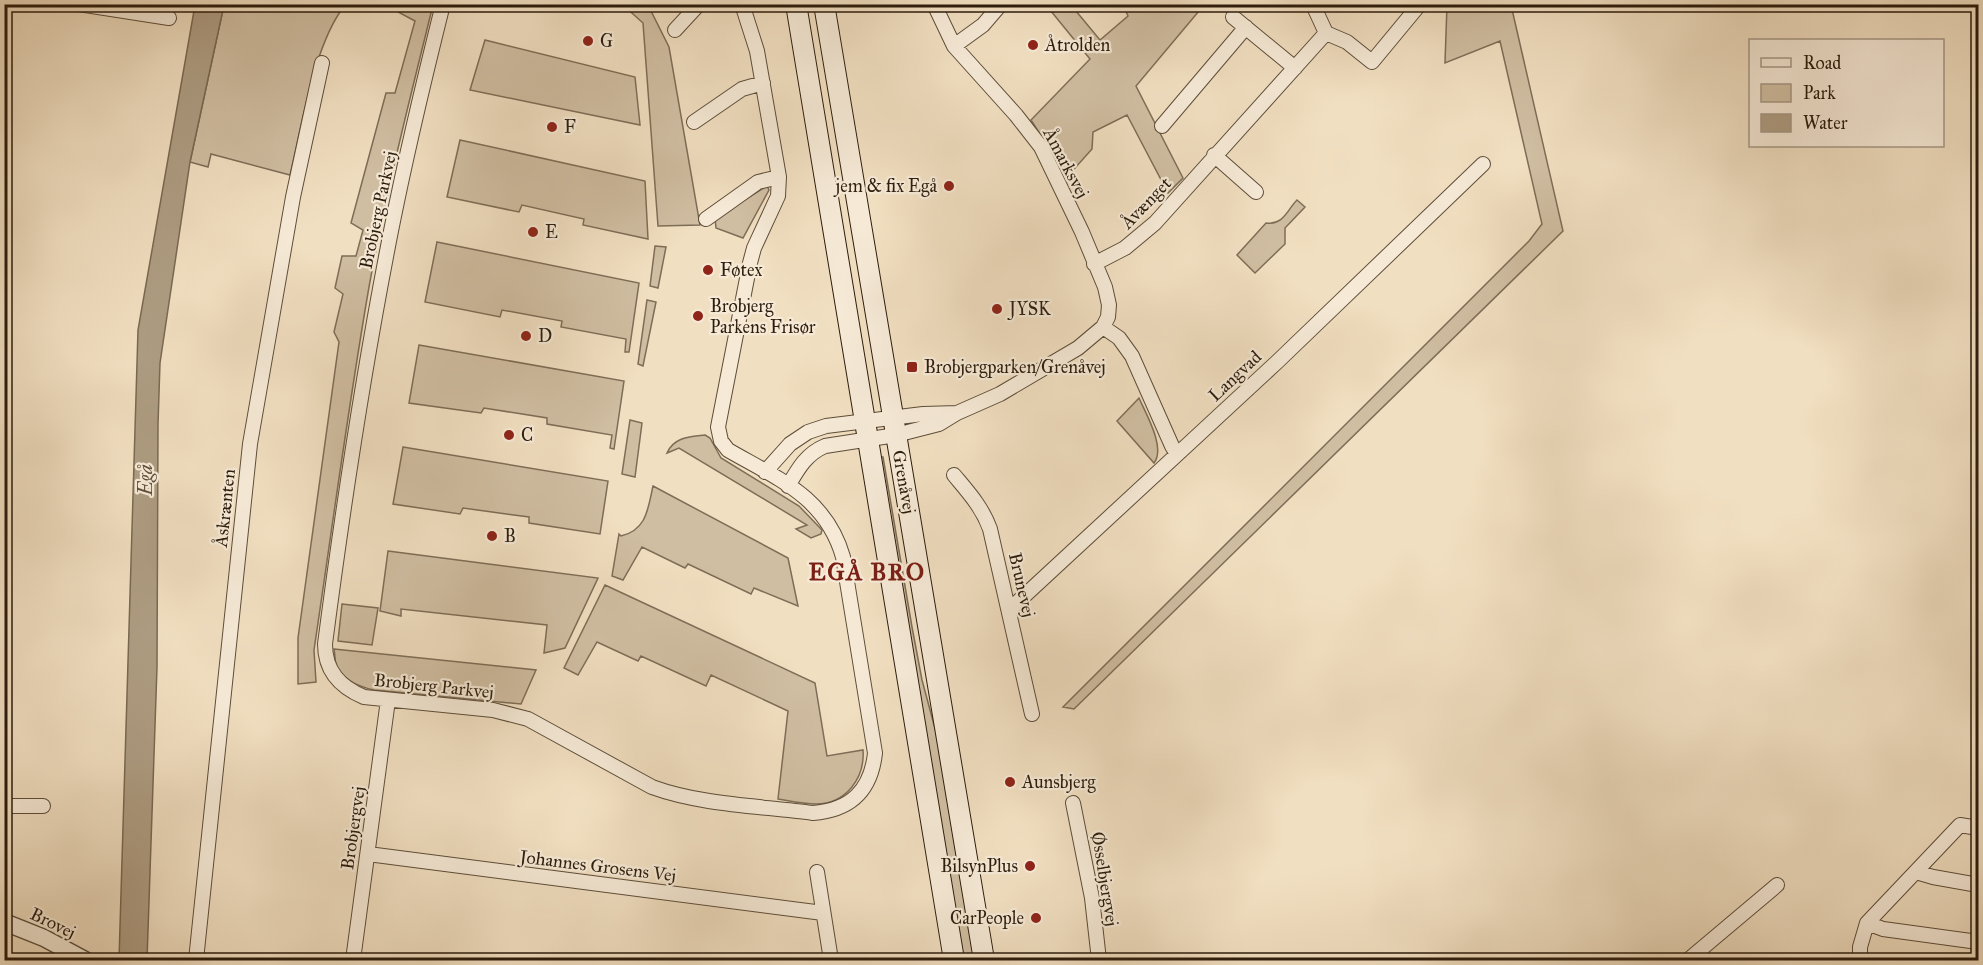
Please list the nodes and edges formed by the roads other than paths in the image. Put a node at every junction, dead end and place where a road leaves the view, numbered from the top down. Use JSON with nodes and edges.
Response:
{"nodes":[{"id":1,"x":442,"y":4,"type":"edge"},
{"id":2,"x":699,"y":4,"type":"edge"},
{"id":3,"x":742,"y":4,"type":"edge"},
{"id":4,"x":796,"y":4,"type":"edge"},
{"id":5,"x":824,"y":4,"type":"edge"},
{"id":6,"x":934,"y":4,"type":"edge"},
{"id":7,"x":1001,"y":4,"type":"edge"},
{"id":8,"x":1311,"y":4,"type":"edge"},
{"id":9,"x":1420,"y":4,"type":"edge"},
{"id":10,"x":87,"y":5,"type":"edge"},
{"id":11,"x":1233,"y":17,"type":"dead end"},
{"id":12,"x":169,"y":18,"type":"dead end"},
{"id":13,"x":1246,"y":27,"type":"junction"},
{"id":14,"x":675,"y":30,"type":"dead end"},
{"id":15,"x":1326,"y":33,"type":"junction"},
{"id":16,"x":954,"y":46,"type":"junction"},
{"id":17,"x":322,"y":63,"type":"dead end"},
{"id":18,"x":1295,"y":68,"type":"junction"},
{"id":19,"x":763,"y":83,"type":"junction"},
{"id":20,"x":694,"y":122,"type":"dead end"},
{"id":21,"x":1162,"y":126,"type":"dead end"},
{"id":22,"x":1214,"y":155,"type":"junction"},
{"id":23,"x":1483,"y":164,"type":"dead end"},
{"id":24,"x":779,"y":177,"type":"junction"},
{"id":25,"x":1256,"y":192,"type":"dead end"},
{"id":26,"x":706,"y":219,"type":"dead end"},
{"id":27,"x":1094,"y":264,"type":"junction"},
{"id":28,"x":1103,"y":327,"type":"junction"},
{"id":29,"x":895,"y":426,"type":"junction"},
{"id":30,"x":866,"y":430,"type":"junction"},
{"id":31,"x":1177,"y":454,"type":"junction"},
{"id":32,"x":765,"y":472,"type":"junction"},
{"id":33,"x":954,"y":475,"type":"dead end"},
{"id":34,"x":788,"y":486,"type":"junction"},
{"id":35,"x":1009,"y":610,"type":"junction"},
{"id":36,"x":388,"y":700,"type":"junction"},
{"id":37,"x":1032,"y":714,"type":"dead end"},
{"id":38,"x":1074,"y":803,"type":"dead end"},
{"id":39,"x":4,"y":806,"type":"edge"},
{"id":40,"x":43,"y":806,"type":"dead end"},
{"id":41,"x":1978,"y":828,"type":"edge"},
{"id":42,"x":368,"y":854,"type":"junction"},
{"id":43,"x":817,"y":872,"type":"dead end"},
{"id":44,"x":1916,"y":872,"type":"junction"},
{"id":45,"x":1777,"y":885,"type":"dead end"},
{"id":46,"x":1978,"y":885,"type":"edge"},
{"id":47,"x":823,"y":912,"type":"junction"},
{"id":48,"x":4,"y":922,"type":"edge"},
{"id":49,"x":1867,"y":923,"type":"junction"},
{"id":50,"x":1978,"y":942,"type":"edge"},
{"id":51,"x":84,"y":960,"type":"edge"},
{"id":52,"x":196,"y":960,"type":"edge"},
{"id":53,"x":353,"y":960,"type":"edge"},
{"id":54,"x":831,"y":960,"type":"edge"},
{"id":55,"x":954,"y":960,"type":"edge"},
{"id":56,"x":984,"y":960,"type":"edge"},
{"id":57,"x":1099,"y":960,"type":"edge"},
{"id":58,"x":1688,"y":960,"type":"edge"},
{"id":59,"x":1860,"y":960,"type":"edge"}],
"edges":[{"from":1,"to":36,"type":"street","name":"Brobjerg Parkvej"},
{"from":2,"to":14,"type":"street"},
{"from":3,"to":19,"type":"street","name":"Brobjerg Parkvej"},
{"from":4,"to":30,"type":"main road","name":"Grenåvej"},
{"from":5,"to":29,"type":"main road","name":"Grenåvej"},
{"from":6,"to":16,"type":"street","name":"Åmarksvej"},
{"from":7,"to":16,"type":"street"},
{"from":8,"to":15,"type":"street"},
{"from":9,"to":15,"type":"street"},
{"from":10,"to":12,"type":"street"},
{"from":11,"to":13,"type":"street"},
{"from":13,"to":18,"type":"street"},
{"from":13,"to":21,"type":"street"},
{"from":15,"to":18,"type":"street","name":"Åvænget"},
{"from":16,"to":27,"type":"street","name":"Åmarksvej"},
{"from":17,"to":52,"type":"street","name":"Åskrænten"},
{"from":18,"to":22,"type":"street","name":"Åvænget"},
{"from":19,"to":20,"type":"street"},
{"from":19,"to":24,"type":"street","name":"Brobjerg Parkvej"},
{"from":22,"to":25,"type":"street"},
{"from":22,"to":27,"type":"street","name":"Åvænget"},
{"from":23,"to":31,"type":"street","name":"Langvad"},
{"from":24,"to":26,"type":"street"},
{"from":24,"to":32,"type":"street","name":"Brobjerg Parkvej"},
{"from":27,"to":28,"type":"street","name":"Åmarksvej"},
{"from":28,"to":29,"type":"street"},
{"from":28,"to":31,"type":"street"},
{"from":29,"to":30,"type":"street"},
{"from":29,"to":56,"type":"main road","name":"Grenåvej"},
{"from":30,"to":32,"type":"street"},
{"from":30,"to":34,"type":"street"},
{"from":30,"to":55,"type":"main road","name":"Grenåvej"},
{"from":31,"to":35,"type":"street","name":"Langvad"},
{"from":32,"to":34,"type":"street","name":"Brobjerg Parkvej"},
{"from":33,"to":35,"type":"street","name":"Brunevej"},
{"from":34,"to":36,"type":"street","name":"Brobjerg Parkvej"},
{"from":35,"to":37,"type":"street","name":"Brunevej"},
{"from":36,"to":42,"type":"street","name":"Brobjergvej"},
{"from":38,"to":57,"type":"street","name":"Øsselbjergvej"},
{"from":39,"to":40,"type":"street"},
{"from":41,"to":44,"type":"street"},
{"from":42,"to":47,"type":"street","name":"Johannes Grosens Vej"},
{"from":42,"to":53,"type":"street","name":"Brobjergvej"},
{"from":43,"to":47,"type":"street"},
{"from":44,"to":46,"type":"street"},
{"from":44,"to":49,"type":"street"},
{"from":45,"to":58,"type":"street"},
{"from":47,"to":54,"type":"street"},
{"from":48,"to":51,"type":"street","name":"Brovej"},
{"from":49,"to":50,"type":"street"},
{"from":49,"to":59,"type":"street"}]}
